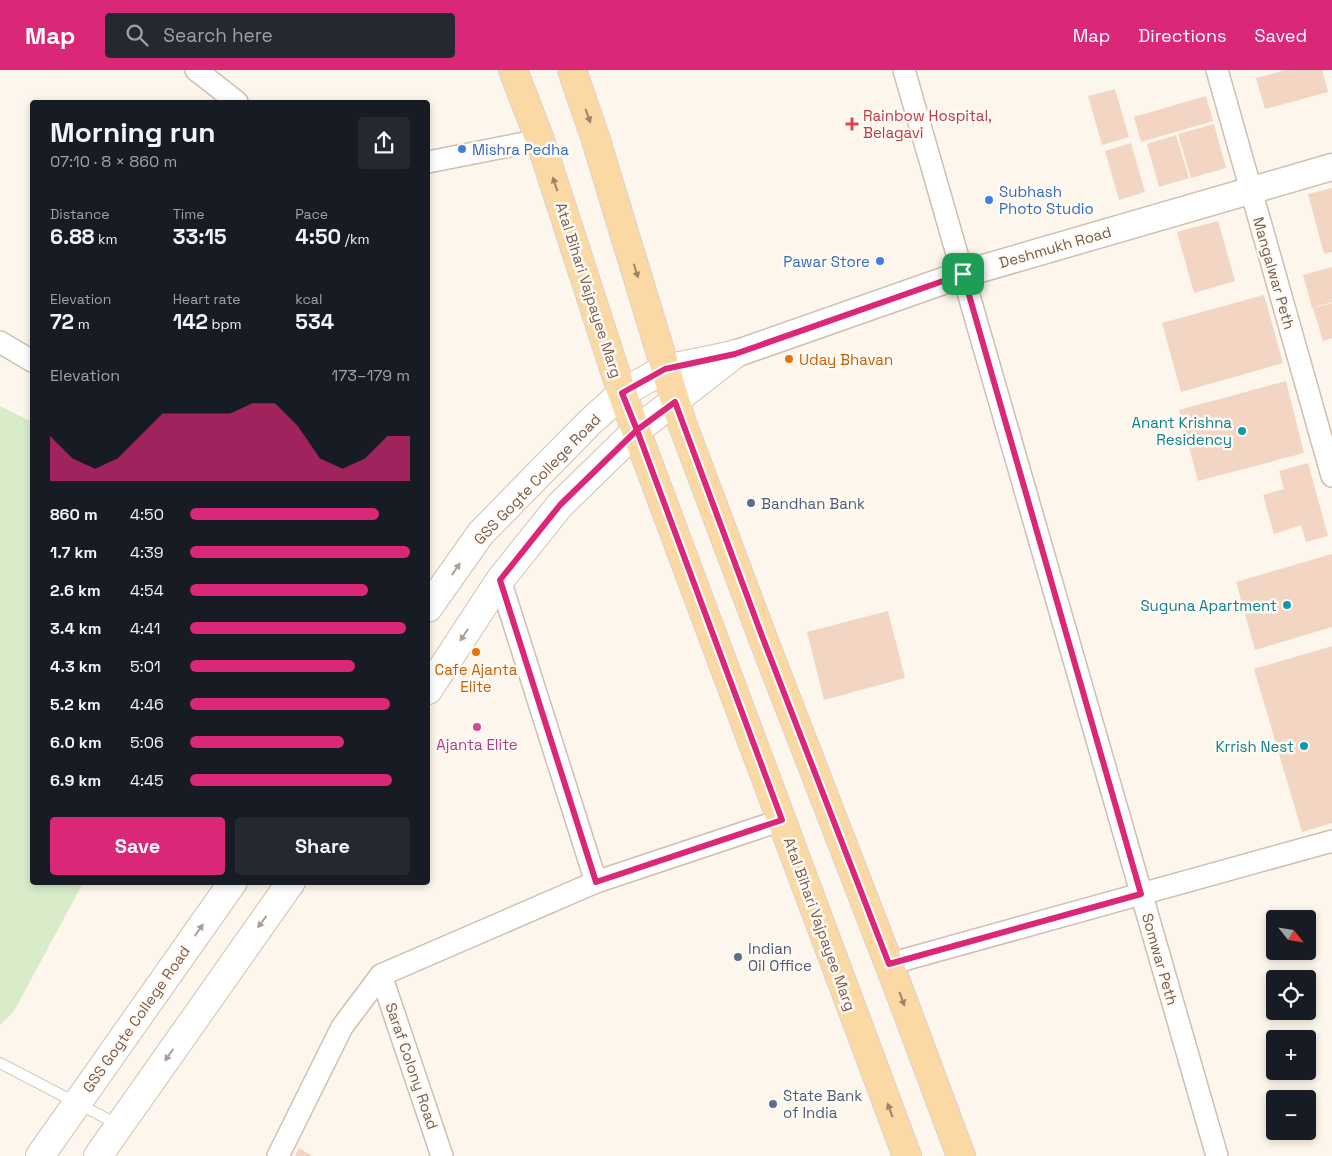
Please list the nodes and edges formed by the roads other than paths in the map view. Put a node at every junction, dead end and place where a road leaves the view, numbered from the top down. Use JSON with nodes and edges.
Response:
{"nodes":[{"id":1,"x":196,"y":70,"type":"edge"},
{"id":2,"x":513,"y":70,"type":"edge"},
{"id":3,"x":572,"y":70,"type":"edge"},
{"id":4,"x":904,"y":70,"type":"edge"},
{"id":5,"x":1217,"y":70,"type":"edge"},
{"id":6,"x":227,"y":99,"type":"edge"},
{"id":7,"x":540,"y":140,"type":"junction"},
{"id":8,"x":1332,"y":167,"type":"edge"},
{"id":9,"x":430,"y":168,"type":"edge"},
{"id":10,"x":1251,"y":190,"type":"junction"},
{"id":11,"x":963,"y":274,"type":"junction"},
{"id":12,"x":0,"y":342,"type":"edge"},
{"id":13,"x":735,"y":354,"type":"junction"},
{"id":14,"x":30,"y":360,"type":"edge"},
{"id":15,"x":665,"y":369,"type":"junction"},
{"id":16,"x":622,"y":393,"type":"junction"},
{"id":17,"x":675,"y":402,"type":"junction"},
{"id":18,"x":637,"y":430,"type":"junction"},
{"id":19,"x":1332,"y":476,"type":"edge"},
{"id":20,"x":500,"y":580,"type":"junction"},
{"id":21,"x":430,"y":605,"type":"edge"},
{"id":22,"x":430,"y":687,"type":"edge"},
{"id":23,"x":782,"y":820,"type":"junction"},
{"id":24,"x":1332,"y":841,"type":"edge"},
{"id":25,"x":596,"y":882,"type":"junction"},
{"id":26,"x":231,"y":885,"type":"edge"},
{"id":27,"x":288,"y":885,"type":"edge"},
{"id":28,"x":1141,"y":894,"type":"junction"},
{"id":29,"x":889,"y":964,"type":"junction"},
{"id":30,"x":382,"y":975,"type":"junction"},
{"id":31,"x":0,"y":1063,"type":"edge"},
{"id":32,"x":76,"y":1103,"type":"junction"},
{"id":33,"x":120,"y":1126,"type":"junction"},
{"id":34,"x":40,"y":1156,"type":"edge"},
{"id":35,"x":98,"y":1156,"type":"edge"},
{"id":36,"x":278,"y":1156,"type":"edge"},
{"id":37,"x":442,"y":1156,"type":"edge"},
{"id":38,"x":907,"y":1156,"type":"edge"},
{"id":39,"x":961,"y":1156,"type":"edge"},
{"id":40,"x":1217,"y":1156,"type":"edge"}],
"edges":[{"from":1,"to":6,"type":"street"},
{"from":2,"to":7,"type":"main road","name":"Atal Bihari Vajpayee Marg"},
{"from":3,"to":15,"type":"main road","one_way":true},
{"from":4,"to":11,"type":"street","name":"Somwar Peth"},
{"from":5,"to":10,"type":"street","name":"Mangalwar Peth"},
{"from":7,"to":9,"type":"street"},
{"from":16,"to":7,"type":"main road","name":"Atal Bihari Vajpayee Marg","one_way":true},
{"from":8,"to":10,"type":"street","name":"Deshmukh Road"},
{"from":10,"to":11,"type":"street","name":"Deshmukh Road"},
{"from":10,"to":19,"type":"street","name":"Mangalwar Peth"},
{"from":11,"to":13,"type":"street","name":"Deshmukh Road"},
{"from":11,"to":28,"type":"street","name":"Somwar Peth"},
{"from":12,"to":14,"type":"street"},
{"from":13,"to":15,"type":"main road","name":"Deshmukh Road"},
{"from":13,"to":17,"type":"main road"},
{"from":15,"to":16,"type":"main road","name":"GSS Gogte College Road"},
{"from":15,"to":17,"type":"main road"},
{"from":16,"to":18,"type":"main road","name":"Atal Bihari Vajpayee Marg"},
{"from":21,"to":16,"type":"main road","name":"GSS Gogte College Road","one_way":true},
{"from":17,"to":18,"type":"main road"},
{"from":17,"to":29,"type":"main road"},
{"from":18,"to":20,"type":"main road"},
{"from":18,"to":23,"type":"main road","name":"Atal Bihari Vajpayee Marg"},
{"from":20,"to":22,"type":"main road","one_way":true},
{"from":20,"to":25,"type":"street"},
{"from":23,"to":25,"type":"street"},
{"from":38,"to":23,"type":"main road","name":"Atal Bihari Vajpayee Marg","one_way":true},
{"from":24,"to":28,"type":"street"},
{"from":25,"to":30,"type":"street"},
{"from":32,"to":26,"type":"main road","name":"GSS Gogte College Road","one_way":true},
{"from":27,"to":33,"type":"main road","one_way":true},
{"from":28,"to":29,"type":"street"},
{"from":28,"to":40,"type":"street","name":"Somwar Peth"},
{"from":29,"to":39,"type":"main road","one_way":true},
{"from":30,"to":36,"type":"street"},
{"from":30,"to":37,"type":"street","name":"Saraf Colony Road"},
{"from":31,"to":32,"type":"lane"},
{"from":32,"to":33,"type":"lane"},
{"from":32,"to":34,"type":"main road","name":"GSS Gogte College Road"},
{"from":33,"to":35,"type":"main road"}]}
